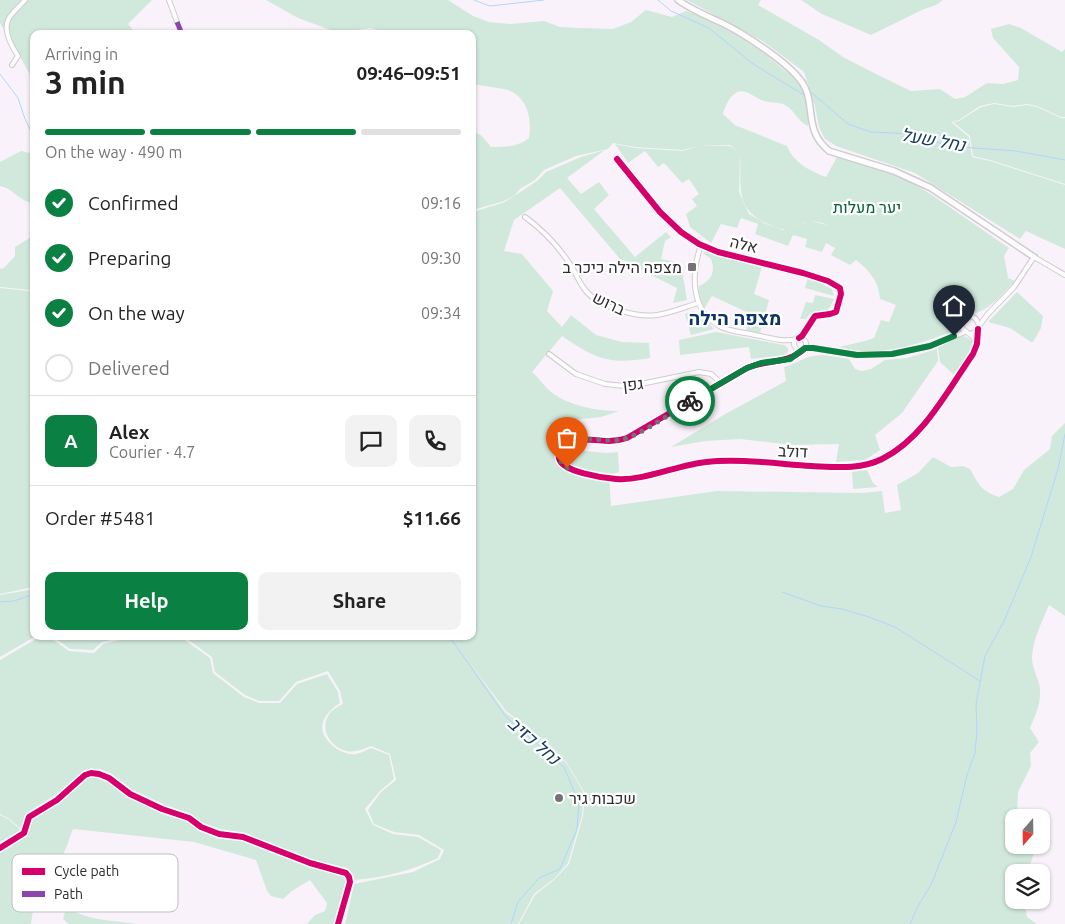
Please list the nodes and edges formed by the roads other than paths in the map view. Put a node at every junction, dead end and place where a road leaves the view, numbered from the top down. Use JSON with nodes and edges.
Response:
{"nodes":[{"id":1,"x":25,"y":0,"type":"edge"},
{"id":2,"x":169,"y":0,"type":"edge"},
{"id":3,"x":678,"y":0,"type":"edge"},
{"id":4,"x":177,"y":22,"type":"dead end"},
{"id":5,"x":12,"y":65,"type":"dead end"},
{"id":6,"x":617,"y":159,"type":"dead end"},
{"id":7,"x":525,"y":218,"type":"dead end"},
{"id":8,"x":701,"y":245,"type":"junction"},
{"id":9,"x":1034,"y":257,"type":"junction"},
{"id":10,"x":1065,"y":275,"type":"edge"},
{"id":11,"x":698,"y":303,"type":"junction"},
{"id":12,"x":987,"y":315,"type":"junction"},
{"id":13,"x":973,"y":317,"type":"junction"},
{"id":14,"x":961,"y":324,"type":"junction"},
{"id":15,"x":808,"y":327,"type":"junction"},
{"id":16,"x":978,"y":328,"type":"junction"},
{"id":17,"x":965,"y":332,"type":"junction"},
{"id":18,"x":970,"y":334,"type":"junction"},
{"id":19,"x":954,"y":336,"type":"junction"},
{"id":20,"x":798,"y":338,"type":"junction"},
{"id":21,"x":783,"y":340,"type":"junction"},
{"id":22,"x":806,"y":341,"type":"junction"},
{"id":23,"x":977,"y":344,"type":"junction"},
{"id":24,"x":794,"y":347,"type":"junction"},
{"id":25,"x":804,"y":349,"type":"junction"},
{"id":26,"x":821,"y":349,"type":"junction"},
{"id":27,"x":549,"y":354,"type":"dead end"},
{"id":28,"x":790,"y":359,"type":"junction"},
{"id":29,"x":721,"y":383,"type":"junction"},
{"id":30,"x":0,"y":848,"type":"edge"},
{"id":31,"x":338,"y":924,"type":"edge"}],
"edges":[{"from":1,"to":5,"type":"street"},
{"from":2,"to":4,"type":"street"},
{"from":3,"to":9,"type":"main road"},
{"from":6,"to":8,"type":"street","name":"אלה"},
{"from":7,"to":11,"type":"street","name":"ברוש"},
{"from":8,"to":11,"type":"street"},
{"from":8,"to":15,"type":"street","name":"אלה"},
{"from":9,"to":10,"type":"street"},
{"from":9,"to":12,"type":"street"},
{"from":11,"to":21,"type":"street"},
{"from":12,"to":13,"type":"street"},
{"from":12,"to":16,"type":"street"},
{"from":13,"to":14,"type":"street"},
{"from":13,"to":16,"type":"street"},
{"from":14,"to":17,"type":"street"},
{"from":14,"to":19,"type":"street"},
{"from":15,"to":20,"type":"street","name":"אלה"},
{"from":15,"to":22,"type":"street"},
{"from":16,"to":18,"type":"street"},
{"from":16,"to":23,"type":"street","name":"דולב"},
{"from":17,"to":18,"type":"street"},
{"from":17,"to":19,"type":"street"},
{"from":18,"to":23,"type":"street"},
{"from":19,"to":26,"type":"street"},
{"from":20,"to":21,"type":"street"},
{"from":20,"to":22,"type":"street"},
{"from":20,"to":24,"type":"street","name":"אלה"},
{"from":21,"to":24,"type":"street"},
{"from":22,"to":25,"type":"street"},
{"from":22,"to":26,"type":"street"},
{"from":23,"to":29,"type":"street","name":"דולב"},
{"from":24,"to":25,"type":"street"},
{"from":24,"to":28,"type":"street","name":"אלה"},
{"from":25,"to":26,"type":"street"},
{"from":25,"to":28,"type":"street"},
{"from":27,"to":29,"type":"street","name":"גפן"},
{"from":28,"to":29,"type":"street"},
{"from":30,"to":31,"type":"street"}]}
